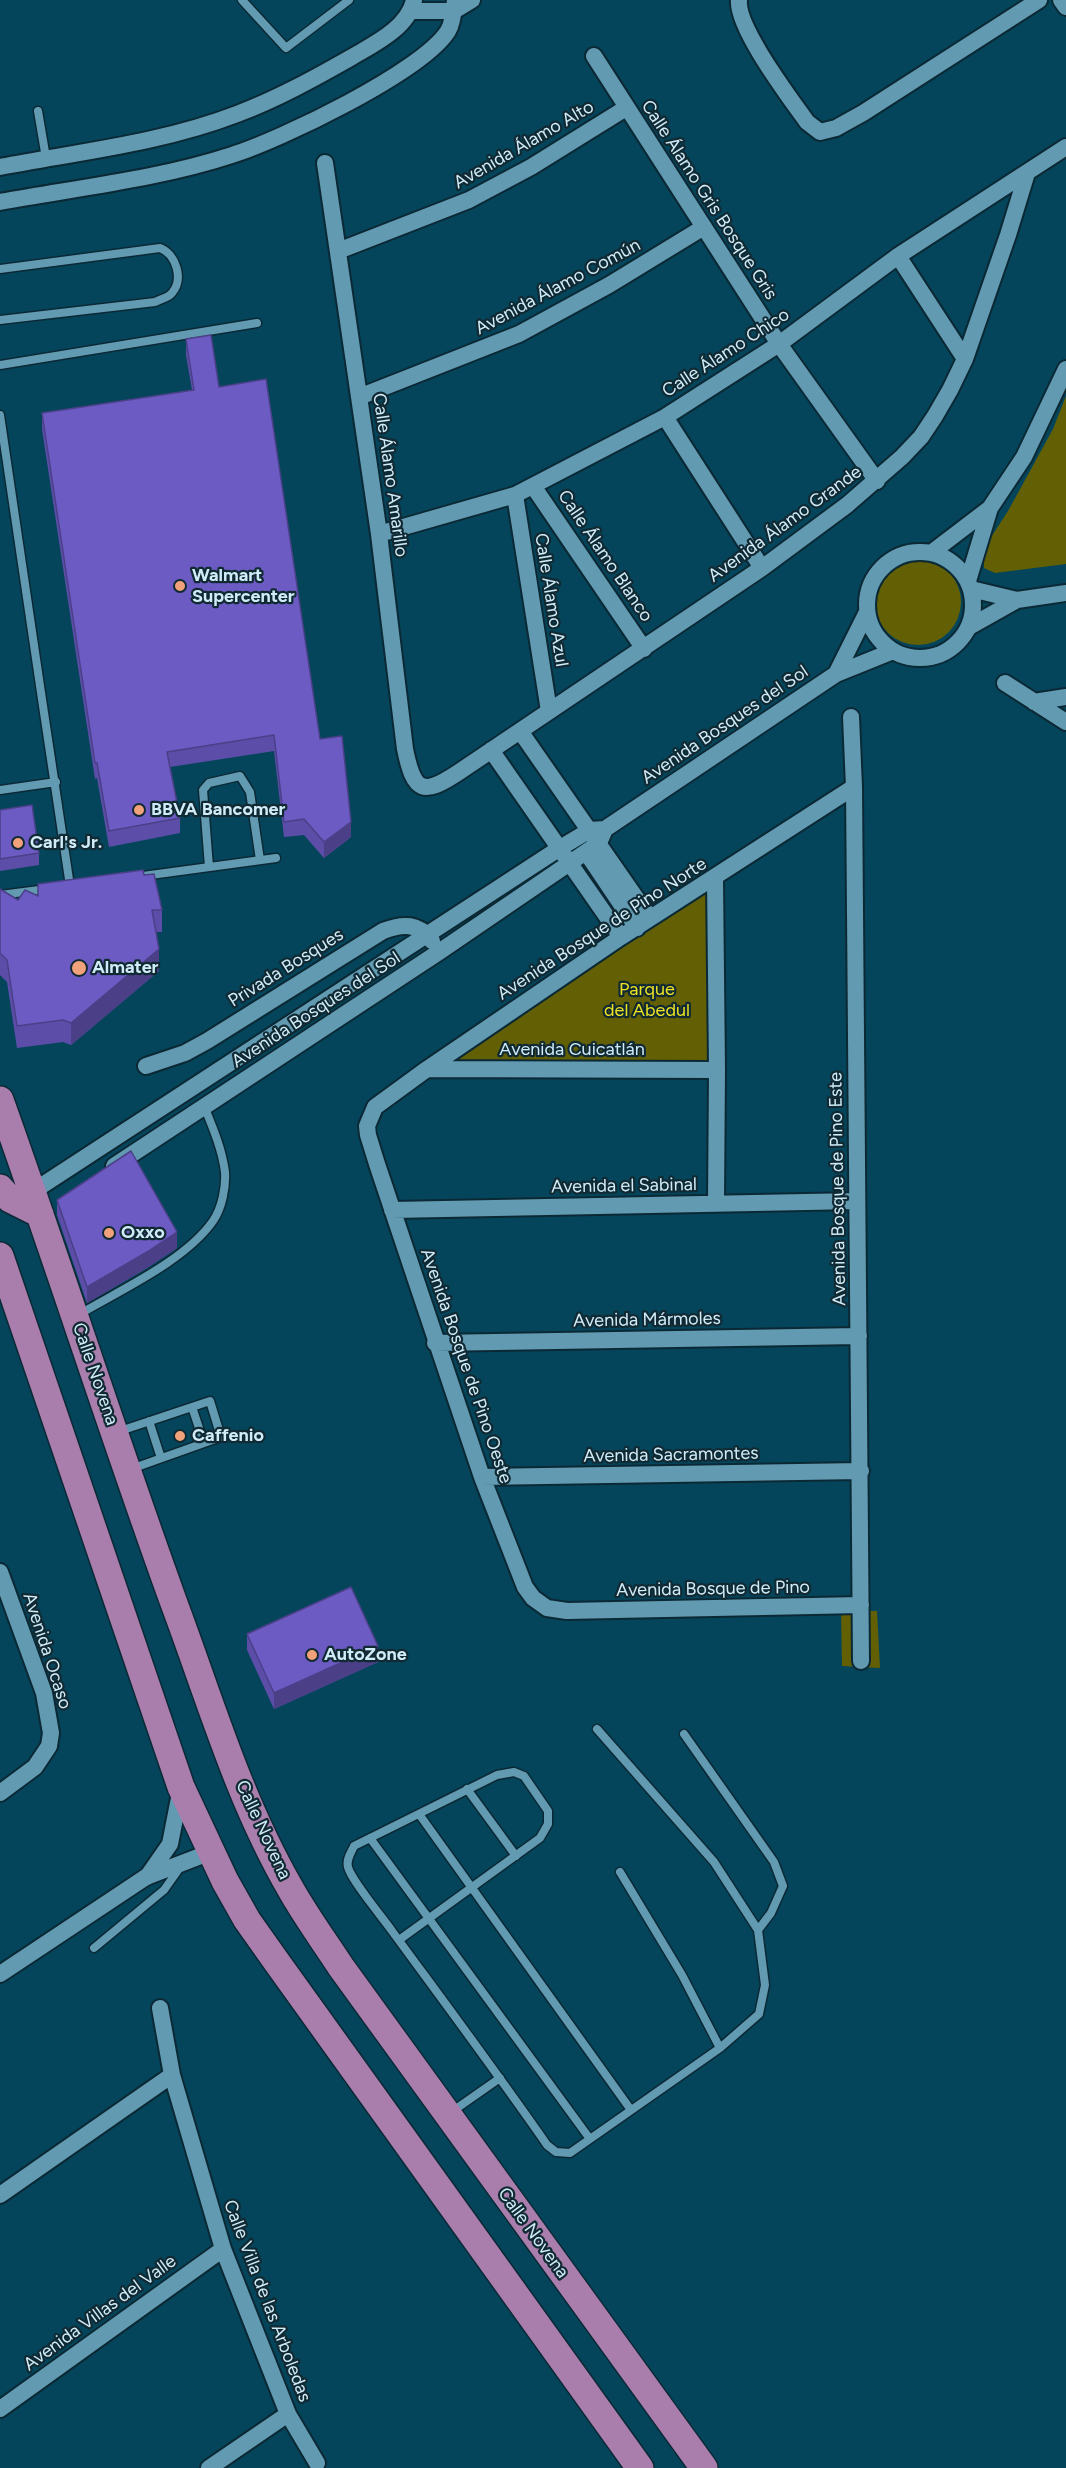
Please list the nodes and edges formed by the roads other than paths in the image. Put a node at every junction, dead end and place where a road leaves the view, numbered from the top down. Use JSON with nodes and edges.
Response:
{"nodes":[{"id":1,"x":242,"y":0,"type":"edge"},
{"id":2,"x":349,"y":0,"type":"edge"},
{"id":3,"x":472,"y":0,"type":"edge"},
{"id":4,"x":739,"y":0,"type":"edge"},
{"id":5,"x":1037,"y":0,"type":"edge"},
{"id":6,"x":1061,"y":0,"type":"edge"},
{"id":7,"x":412,"y":5,"type":"edge"},
{"id":8,"x":455,"y":5,"type":"edge"},
{"id":9,"x":1066,"y":7,"type":"edge"},
{"id":10,"x":594,"y":56,"type":"dead end"},
{"id":11,"x":626,"y":108,"type":"junction"},
{"id":12,"x":38,"y":111,"type":"dead end"},
{"id":13,"x":1066,"y":147,"type":"edge"},
{"id":14,"x":46,"y":158,"type":"junction"},
{"id":15,"x":325,"y":163,"type":"dead end"},
{"id":16,"x":0,"y":167,"type":"edge"},
{"id":17,"x":1027,"y":173,"type":"junction"},
{"id":18,"x":0,"y":202,"type":"edge"},
{"id":19,"x":704,"y":227,"type":"junction"},
{"id":20,"x":338,"y":251,"type":"junction"},
{"id":21,"x":898,"y":256,"type":"junction"},
{"id":22,"x":0,"y":269,"type":"edge"},
{"id":23,"x":0,"y":320,"type":"edge"},
{"id":24,"x":256,"y":323,"type":"dead end"},
{"id":25,"x":779,"y":344,"type":"junction"},
{"id":26,"x":964,"y":359,"type":"junction"},
{"id":27,"x":0,"y":365,"type":"edge"},
{"id":28,"x":1066,"y":369,"type":"edge"},
{"id":29,"x":359,"y":398,"type":"junction"},
{"id":30,"x":0,"y":415,"type":"edge"},
{"id":31,"x":665,"y":417,"type":"junction"},
{"id":32,"x":877,"y":481,"type":"junction"},
{"id":33,"x":533,"y":486,"type":"junction"},
{"id":34,"x":515,"y":495,"type":"junction"},
{"id":35,"x":990,"y":508,"type":"junction"},
{"id":36,"x":379,"y":534,"type":"junction"},
{"id":37,"x":931,"y":553,"type":"junction"},
{"id":38,"x":762,"y":568,"type":"junction"},
{"id":39,"x":969,"y":585,"type":"junction"},
{"id":40,"x":1066,"y":593,"type":"edge"},
{"id":41,"x":1017,"y":600,"type":"junction"},
{"id":42,"x":867,"y":612,"type":"junction"},
{"id":43,"x":969,"y":627,"type":"junction"},
{"id":44,"x":644,"y":649,"type":"junction"},
{"id":45,"x":893,"y":651,"type":"junction"},
{"id":46,"x":836,"y":674,"type":"junction"},
{"id":47,"x":1005,"y":683,"type":"dead end"},
{"id":48,"x":1066,"y":697,"type":"edge"},
{"id":49,"x":1034,"y":702,"type":"junction"},
{"id":50,"x":549,"y":711,"type":"junction"},
{"id":51,"x":851,"y":717,"type":"dead end"},
{"id":52,"x":1066,"y":722,"type":"edge"},
{"id":53,"x":520,"y":731,"type":"junction"},
{"id":54,"x":491,"y":750,"type":"junction"},
{"id":55,"x":56,"y":782,"type":"junction"},
{"id":56,"x":854,"y":787,"type":"junction"},
{"id":57,"x":424,"y":788,"type":"joint"},
{"id":58,"x":0,"y":790,"type":"edge"},
{"id":59,"x":595,"y":838,"type":"junction"},
{"id":60,"x":560,"y":848,"type":"junction"},
{"id":61,"x":276,"y":858,"type":"dead end"},
{"id":62,"x":260,"y":860,"type":"junction"},
{"id":63,"x":569,"y":862,"type":"junction"},
{"id":64,"x":208,"y":867,"type":"junction"},
{"id":65,"x":128,"y":878,"type":"edge"},
{"id":66,"x":715,"y":878,"type":"junction"},
{"id":67,"x":81,"y":884,"type":"edge"},
{"id":68,"x":70,"y":886,"type":"junction"},
{"id":69,"x":0,"y":895,"type":"edge"},
{"id":70,"x":644,"y":923,"type":"junction"},
{"id":71,"x":427,"y":934,"type":"junction"},
{"id":72,"x":621,"y":938,"type":"junction"},
{"id":73,"x":439,"y":952,"type":"junction"},
{"id":74,"x":146,"y":1066,"type":"dead end"},
{"id":75,"x":427,"y":1069,"type":"junction"},
{"id":76,"x":717,"y":1070,"type":"junction"},
{"id":77,"x":0,"y":1100,"type":"edge"},
{"id":78,"x":204,"y":1106,"type":"junction"},
{"id":79,"x":375,"y":1107,"type":"joint"},
{"id":80,"x":99,"y":1175,"type":"edge"},
{"id":81,"x":0,"y":1188,"type":"edge"},
{"id":82,"x":857,"y":1202,"type":"junction"},
{"id":83,"x":716,"y":1203,"type":"junction"},
{"id":84,"x":42,"y":1204,"type":"junction"},
{"id":85,"x":392,"y":1210,"type":"junction"},
{"id":86,"x":0,"y":1256,"type":"edge"},
{"id":87,"x":75,"y":1316,"type":"junction"},
{"id":88,"x":859,"y":1336,"type":"junction"},
{"id":89,"x":435,"y":1343,"type":"junction"},
{"id":90,"x":192,"y":1407,"type":"junction"},
{"id":91,"x":149,"y":1421,"type":"junction"},
{"id":92,"x":115,"y":1433,"type":"junction"},
{"id":93,"x":204,"y":1443,"type":"junction"},
{"id":94,"x":161,"y":1458,"type":"junction"},
{"id":95,"x":128,"y":1470,"type":"junction"},
{"id":96,"x":861,"y":1471,"type":"junction"},
{"id":97,"x":482,"y":1478,"type":"junction"},
{"id":98,"x":0,"y":1572,"type":"edge"},
{"id":99,"x":861,"y":1605,"type":"junction"},
{"id":100,"x":567,"y":1611,"type":"joint"},
{"id":101,"x":861,"y":1661,"type":"dead end"},
{"id":102,"x":597,"y":1729,"type":"dead end"},
{"id":103,"x":684,"y":1734,"type":"dead end"},
{"id":104,"x":181,"y":1787,"type":"junction"},
{"id":105,"x":468,"y":1789,"type":"junction"},
{"id":106,"x":0,"y":1793,"type":"edge"},
{"id":107,"x":419,"y":1814,"type":"junction"},
{"id":108,"x":370,"y":1838,"type":"junction"},
{"id":109,"x":211,"y":1852,"type":"junction"},
{"id":110,"x":516,"y":1856,"type":"junction"},
{"id":111,"x":183,"y":1863,"type":"junction"},
{"id":112,"x":620,"y":1872,"type":"dead end"},
{"id":113,"x":146,"y":1877,"type":"junction"},
{"id":114,"x":472,"y":1887,"type":"junction"},
{"id":115,"x":429,"y":1918,"type":"junction"},
{"id":116,"x":758,"y":1930,"type":"junction"},
{"id":117,"x":399,"y":1940,"type":"junction"},
{"id":118,"x":94,"y":1948,"type":"dead end"},
{"id":119,"x":0,"y":1974,"type":"edge"},
{"id":120,"x":160,"y":2008,"type":"dead end"},
{"id":121,"x":720,"y":2048,"type":"junction"},
{"id":122,"x":172,"y":2075,"type":"junction"},
{"id":123,"x":500,"y":2078,"type":"junction"},
{"id":124,"x":631,"y":2110,"type":"junction"},
{"id":125,"x":447,"y":2115,"type":"junction"},
{"id":126,"x":590,"y":2139,"type":"junction"},
{"id":127,"x":0,"y":2195,"type":"edge"},
{"id":128,"x":223,"y":2249,"type":"junction"},
{"id":129,"x":0,"y":2409,"type":"edge"},
{"id":130,"x":288,"y":2414,"type":"junction"},
{"id":131,"x":317,"y":2463,"type":"dead end"},
{"id":132,"x":209,"y":2468,"type":"edge"},
{"id":133,"x":640,"y":2468,"type":"edge"},
{"id":134,"x":704,"y":2468,"type":"edge"}],
"edges":[{"from":1,"to":2,"type":"lane"},
{"from":3,"to":8,"type":"street"},
{"from":4,"to":5,"type":"street"},
{"from":6,"to":9,"type":"street"},
{"from":7,"to":8,"type":"street"},
{"from":7,"to":14,"type":"street"},
{"from":8,"to":18,"type":"street"},
{"from":10,"to":11,"type":"street","name":"Calle Álamo Gris Bosque Gris"},
{"from":11,"to":19,"type":"street","name":"Calle Álamo Gris Bosque Gris"},
{"from":11,"to":20,"type":"street","name":"Avenida Álamo Alto"},
{"from":12,"to":14,"type":"lane"},
{"from":13,"to":17,"type":"street","name":"Calle Álamo Chico"},
{"from":14,"to":16,"type":"street"},
{"from":15,"to":20,"type":"street","name":"Calle Álamo Amarillo"},
{"from":17,"to":21,"type":"street","name":"Calle Álamo Chico"},
{"from":17,"to":26,"type":"street","name":"Avenida Álamo Grande"},
{"from":19,"to":25,"type":"street","name":"Calle Álamo Gris Bosque Gris"},
{"from":19,"to":29,"type":"street","name":"Avenida Álamo Común"},
{"from":20,"to":29,"type":"street","name":"Calle Álamo Amarillo"},
{"from":21,"to":25,"type":"street","name":"Calle Álamo Chico"},
{"from":21,"to":26,"type":"street"},
{"from":22,"to":23,"type":"lane"},
{"from":24,"to":27,"type":"lane"},
{"from":25,"to":31,"type":"street","name":"Calle Álamo Chico"},
{"from":25,"to":32,"type":"street","name":"Calle Álamo Gris Bosque Gris"},
{"from":26,"to":32,"type":"street","name":"Avenida Álamo Grande"},
{"from":28,"to":35,"type":"street"},
{"from":29,"to":36,"type":"street","name":"Calle Álamo Amarillo"},
{"from":30,"to":55,"type":"lane"},
{"from":31,"to":33,"type":"street","name":"Calle Álamo Chico"},
{"from":31,"to":38,"type":"street"},
{"from":32,"to":38,"type":"street","name":"Avenida Álamo Grande"},
{"from":33,"to":34,"type":"street","name":"Calle Álamo Chico"},
{"from":33,"to":44,"type":"street","name":"Calle Álamo Blanco"},
{"from":34,"to":36,"type":"street","name":"Calle Álamo Chico"},
{"from":34,"to":50,"type":"street","name":"Calle Álamo Azul"},
{"from":35,"to":37,"type":"street"},
{"from":35,"to":39,"type":"street"},
{"from":36,"to":57,"type":"street","name":"Calle Álamo Amarillo"},
{"from":37,"to":39,"type":"street"},
{"from":37,"to":42,"type":"street"},
{"from":38,"to":44,"type":"street","name":"Avenida Álamo Grande"},
{"from":39,"to":41,"type":"street"},
{"from":39,"to":43,"type":"street"},
{"from":40,"to":41,"type":"street"},
{"from":41,"to":43,"type":"street"},
{"from":42,"to":45,"type":"street"},
{"from":42,"to":46,"type":"street","name":"Avenida Bosques del Sol"},
{"from":43,"to":45,"type":"street"},
{"from":44,"to":50,"type":"street","name":"Avenida Álamo Grande"},
{"from":45,"to":46,"type":"street","name":"Avenida Bosques del Sol"},
{"from":46,"to":59,"type":"street","name":"Avenida Bosques del Sol"},
{"from":47,"to":49,"type":"street"},
{"from":48,"to":49,"type":"street"},
{"from":49,"to":52,"type":"street"},
{"from":50,"to":53,"type":"street","name":"Avenida Álamo Grande"},
{"from":51,"to":56,"type":"street","name":"Avenida Bosque de Pino Este"},
{"from":53,"to":54,"type":"street","name":"Avenida Álamo Grande"},
{"from":53,"to":59,"type":"street"},
{"from":54,"to":57,"type":"street","name":"Avenida Álamo Grande"},
{"from":54,"to":60,"type":"street"},
{"from":55,"to":58,"type":"lane"},
{"from":55,"to":68,"type":"lane"},
{"from":56,"to":66,"type":"street","name":"Avenida Bosque de Pino Norte"},
{"from":56,"to":82,"type":"street","name":"Avenida Bosque de Pino Este"},
{"from":59,"to":60,"type":"street","name":"Avenida Bosques del Sol"},
{"from":59,"to":63,"type":"street","name":"Avenida Bosques del Sol"},
{"from":59,"to":70,"type":"street"},
{"from":60,"to":63,"type":"street"},
{"from":60,"to":71,"type":"street","name":"Avenida Bosques del Sol"},
{"from":61,"to":62,"type":"lane"},
{"from":62,"to":64,"type":"lane"},
{"from":62,"to":64,"type":"lane"},
{"from":63,"to":72,"type":"street"},
{"from":63,"to":73,"type":"street","name":"Avenida Bosques del Sol"},
{"from":64,"to":65,"type":"lane"},
{"from":66,"to":70,"type":"street","name":"Avenida Bosque de Pino Norte"},
{"from":66,"to":76,"type":"street"},
{"from":67,"to":68,"type":"lane"},
{"from":68,"to":69,"type":"lane"},
{"from":70,"to":72,"type":"street","name":"Avenida Bosque de Pino Norte"},
{"from":71,"to":73,"type":"street"},
{"from":71,"to":74,"type":"street","name":"Privada Bosques"},
{"from":71,"to":84,"type":"street","name":"Avenida Bosques del Sol"},
{"from":72,"to":75,"type":"street","name":"Avenida Bosque de Pino Norte"},
{"from":73,"to":78,"type":"street","name":"Avenida Bosques del Sol"},
{"from":75,"to":76,"type":"street","name":"Avenida Cuicatlán"},
{"from":75,"to":79,"type":"street","name":"Avenida Bosque de Pino Norte"},
{"from":76,"to":83,"type":"street"},
{"from":77,"to":84,"type":"main road","name":"Calle Novena"},
{"from":78,"to":80,"type":"street","name":"Avenida Bosques del Sol"},
{"from":78,"to":87,"type":"lane"},
{"from":79,"to":85,"type":"street","name":"Avenida Bosque de Pino Oeste"},
{"from":81,"to":84,"type":"main road"},
{"from":82,"to":83,"type":"street","name":"Avenida el Sabinal"},
{"from":82,"to":88,"type":"street","name":"Avenida Bosque de Pino Este"},
{"from":83,"to":85,"type":"street","name":"Avenida el Sabinal"},
{"from":84,"to":87,"type":"main road","name":"Calle Novena"},
{"from":85,"to":89,"type":"street","name":"Avenida Bosque de Pino Oeste"},
{"from":86,"to":104,"type":"main road"},
{"from":87,"to":92,"type":"main road","name":"Calle Novena"},
{"from":88,"to":89,"type":"street","name":"Avenida Mármoles"},
{"from":88,"to":96,"type":"street","name":"Avenida Bosque de Pino Este"},
{"from":89,"to":97,"type":"street","name":"Avenida Bosque de Pino Oeste"},
{"from":90,"to":91,"type":"lane"},
{"from":90,"to":93,"type":"lane"},
{"from":90,"to":93,"type":"lane"},
{"from":91,"to":92,"type":"lane"},
{"from":91,"to":94,"type":"lane"},
{"from":92,"to":95,"type":"main road","name":"Calle Novena"},
{"from":93,"to":94,"type":"lane"},
{"from":94,"to":95,"type":"lane"},
{"from":95,"to":125,"type":"main road","name":"Calle Novena"},
{"from":96,"to":97,"type":"street","name":"Avenida Sacramontes"},
{"from":96,"to":99,"type":"street","name":"Avenida Bosque de Pino Este"},
{"from":97,"to":100,"type":"street","name":"Avenida Bosque de Pino Oeste"},
{"from":98,"to":106,"type":"street","name":"Avenida Ocaso"},
{"from":99,"to":100,"type":"street","name":"Avenida Bosque de Pino"},
{"from":99,"to":101,"type":"street","name":"Avenida Bosque de Pino Este"},
{"from":102,"to":116,"type":"lane"},
{"from":103,"to":116,"type":"lane"},
{"from":104,"to":109,"type":"main road"},
{"from":104,"to":113,"type":"street"},
{"from":105,"to":107,"type":"lane"},
{"from":105,"to":110,"type":"lane"},
{"from":105,"to":110,"type":"lane"},
{"from":107,"to":108,"type":"lane"},
{"from":107,"to":114,"type":"lane"},
{"from":108,"to":115,"type":"lane"},
{"from":108,"to":117,"type":"lane"},
{"from":109,"to":111,"type":"street"},
{"from":109,"to":133,"type":"main road"},
{"from":110,"to":114,"type":"lane"},
{"from":111,"to":113,"type":"street"},
{"from":111,"to":118,"type":"lane"},
{"from":112,"to":121,"type":"lane"},
{"from":113,"to":119,"type":"street"},
{"from":114,"to":115,"type":"lane"},
{"from":114,"to":124,"type":"lane"},
{"from":115,"to":117,"type":"lane"},
{"from":115,"to":126,"type":"lane"},
{"from":116,"to":121,"type":"lane"},
{"from":117,"to":123,"type":"lane"},
{"from":120,"to":122,"type":"street","name":"Calle Villa de las Arboledas"},
{"from":121,"to":124,"type":"lane"},
{"from":122,"to":127,"type":"street"},
{"from":122,"to":128,"type":"street","name":"Calle Villa de las Arboledas"},
{"from":123,"to":125,"type":"lane"},
{"from":123,"to":126,"type":"lane"},
{"from":124,"to":126,"type":"lane"},
{"from":125,"to":134,"type":"main road","name":"Calle Novena"},
{"from":128,"to":129,"type":"street","name":"Avenida Villas del Valle"},
{"from":128,"to":130,"type":"street","name":"Calle Villa de las Arboledas"},
{"from":130,"to":131,"type":"street","name":"Calle Villa de las Arboledas"},
{"from":130,"to":132,"type":"street"}]}
